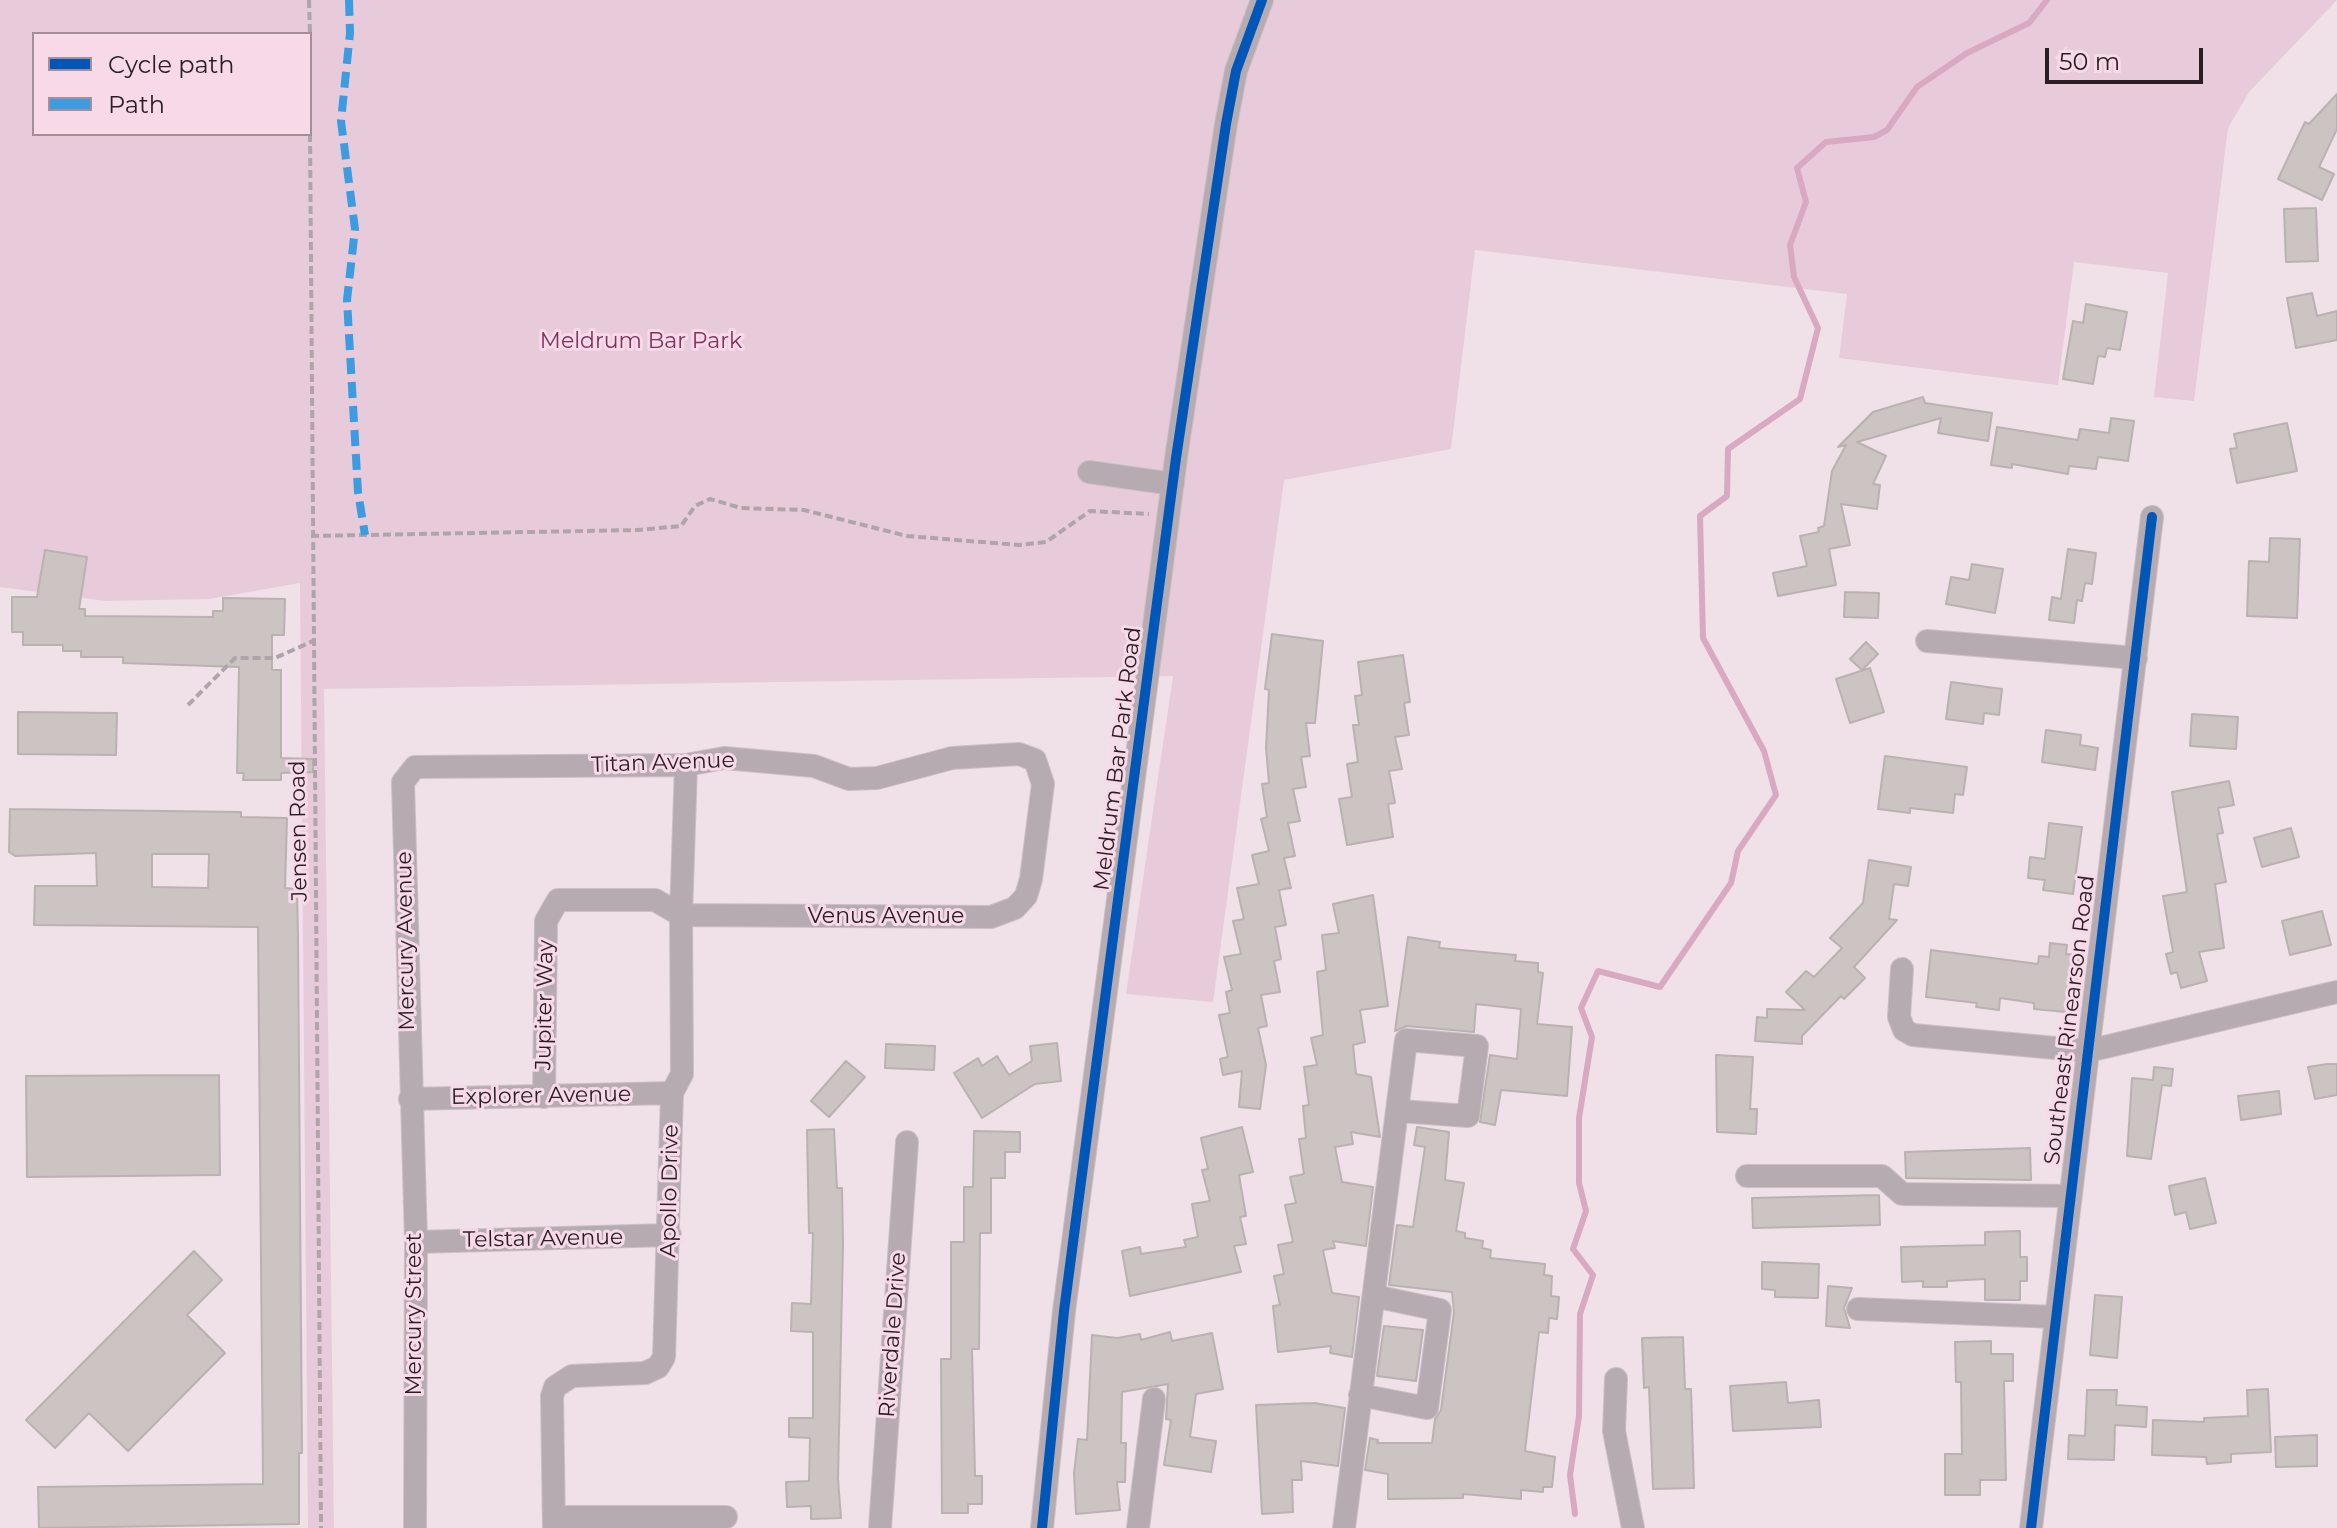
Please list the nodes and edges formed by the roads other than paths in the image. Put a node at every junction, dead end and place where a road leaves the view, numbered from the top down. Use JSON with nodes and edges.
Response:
{"nodes":[{"id":1,"x":1262,"y":0,"type":"edge"},
{"id":2,"x":1089,"y":472,"type":"dead end"},
{"id":3,"x":1173,"y":484,"type":"junction"},
{"id":4,"x":2152,"y":517,"type":"dead end"},
{"id":5,"x":1927,"y":641,"type":"dead end"},
{"id":6,"x":2136,"y":658,"type":"junction"},
{"id":7,"x":686,"y":765,"type":"junction"},
{"id":8,"x":403,"y":782,"type":"joint"},
{"id":9,"x":1037,"y":839,"type":"joint"},
{"id":10,"x":681,"y":915,"type":"junction"},
{"id":11,"x":1902,"y":969,"type":"dead end"},
{"id":12,"x":2337,"y":992,"type":"edge"},
{"id":13,"x":2088,"y":1051,"type":"junction"},
{"id":14,"x":672,"y":1093,"type":"junction"},
{"id":15,"x":544,"y":1097,"type":"junction"},
{"id":16,"x":410,"y":1099,"type":"junction"},
{"id":17,"x":1400,"y":1111,"type":"junction"},
{"id":18,"x":907,"y":1142,"type":"dead end"},
{"id":19,"x":1747,"y":1176,"type":"dead end"},
{"id":20,"x":2070,"y":1196,"type":"junction"},
{"id":21,"x":670,"y":1235,"type":"junction"},
{"id":22,"x":416,"y":1242,"type":"junction"},
{"id":23,"x":1374,"y":1296,"type":"junction"},
{"id":24,"x":1858,"y":1309,"type":"dead end"},
{"id":25,"x":2055,"y":1317,"type":"junction"},
{"id":26,"x":1616,"y":1379,"type":"dead end"},
{"id":27,"x":1360,"y":1395,"type":"junction"},
{"id":28,"x":1154,"y":1399,"type":"dead end"},
{"id":29,"x":726,"y":1517,"type":"dead end"},
{"id":30,"x":554,"y":1523,"type":"edge"},
{"id":31,"x":415,"y":1528,"type":"edge"},
{"id":32,"x":880,"y":1528,"type":"edge"},
{"id":33,"x":1042,"y":1528,"type":"edge"},
{"id":34,"x":1138,"y":1528,"type":"edge"},
{"id":35,"x":1344,"y":1528,"type":"edge"},
{"id":36,"x":1633,"y":1528,"type":"edge"},
{"id":37,"x":2031,"y":1528,"type":"edge"}],
"edges":[{"from":1,"to":3,"type":"street","name":"Meldrum Bar Park Road"},
{"from":2,"to":3,"type":"street"},
{"from":3,"to":33,"type":"street","name":"Meldrum Bar Park Road"},
{"from":4,"to":6,"type":"street","name":"Southeast Rinearson Road"},
{"from":5,"to":6,"type":"street"},
{"from":6,"to":13,"type":"street","name":"Southeast Rinearson Road"},
{"from":7,"to":8,"type":"street","name":"Titan Avenue"},
{"from":7,"to":9,"type":"street","name":"Titan Avenue"},
{"from":7,"to":10,"type":"street","name":"Apollo Drive"},
{"from":8,"to":16,"type":"street","name":"Mercury Avenue"},
{"from":9,"to":10,"type":"street","name":"Venus Avenue"},
{"from":10,"to":14,"type":"street","name":"Apollo Drive"},
{"from":10,"to":15,"type":"street","name":"Jupiter Way"},
{"from":11,"to":13,"type":"street"},
{"from":12,"to":13,"type":"street"},
{"from":13,"to":20,"type":"street","name":"Southeast Rinearson Road"},
{"from":14,"to":15,"type":"street","name":"Explorer Avenue"},
{"from":14,"to":21,"type":"street","name":"Apollo Drive"},
{"from":15,"to":16,"type":"street","name":"Explorer Avenue"},
{"from":16,"to":22,"type":"street","name":"Mercury Street"},
{"from":17,"to":17,"type":"street"},
{"from":17,"to":23,"type":"street"},
{"from":18,"to":32,"type":"street","name":"Riverdale Drive"},
{"from":19,"to":20,"type":"street"},
{"from":20,"to":25,"type":"street","name":"Southeast Rinearson Road"},
{"from":21,"to":22,"type":"street","name":"Telstar Avenue"},
{"from":21,"to":30,"type":"street","name":"Apollo Drive"},
{"from":22,"to":31,"type":"street","name":"Mercury Street"},
{"from":23,"to":27,"type":"street"},
{"from":23,"to":27,"type":"street"},
{"from":24,"to":25,"type":"street"},
{"from":25,"to":37,"type":"street","name":"Southeast Rinearson Road"},
{"from":26,"to":36,"type":"street"},
{"from":27,"to":35,"type":"street"},
{"from":28,"to":34,"type":"street"},
{"from":29,"to":30,"type":"street"}]}
